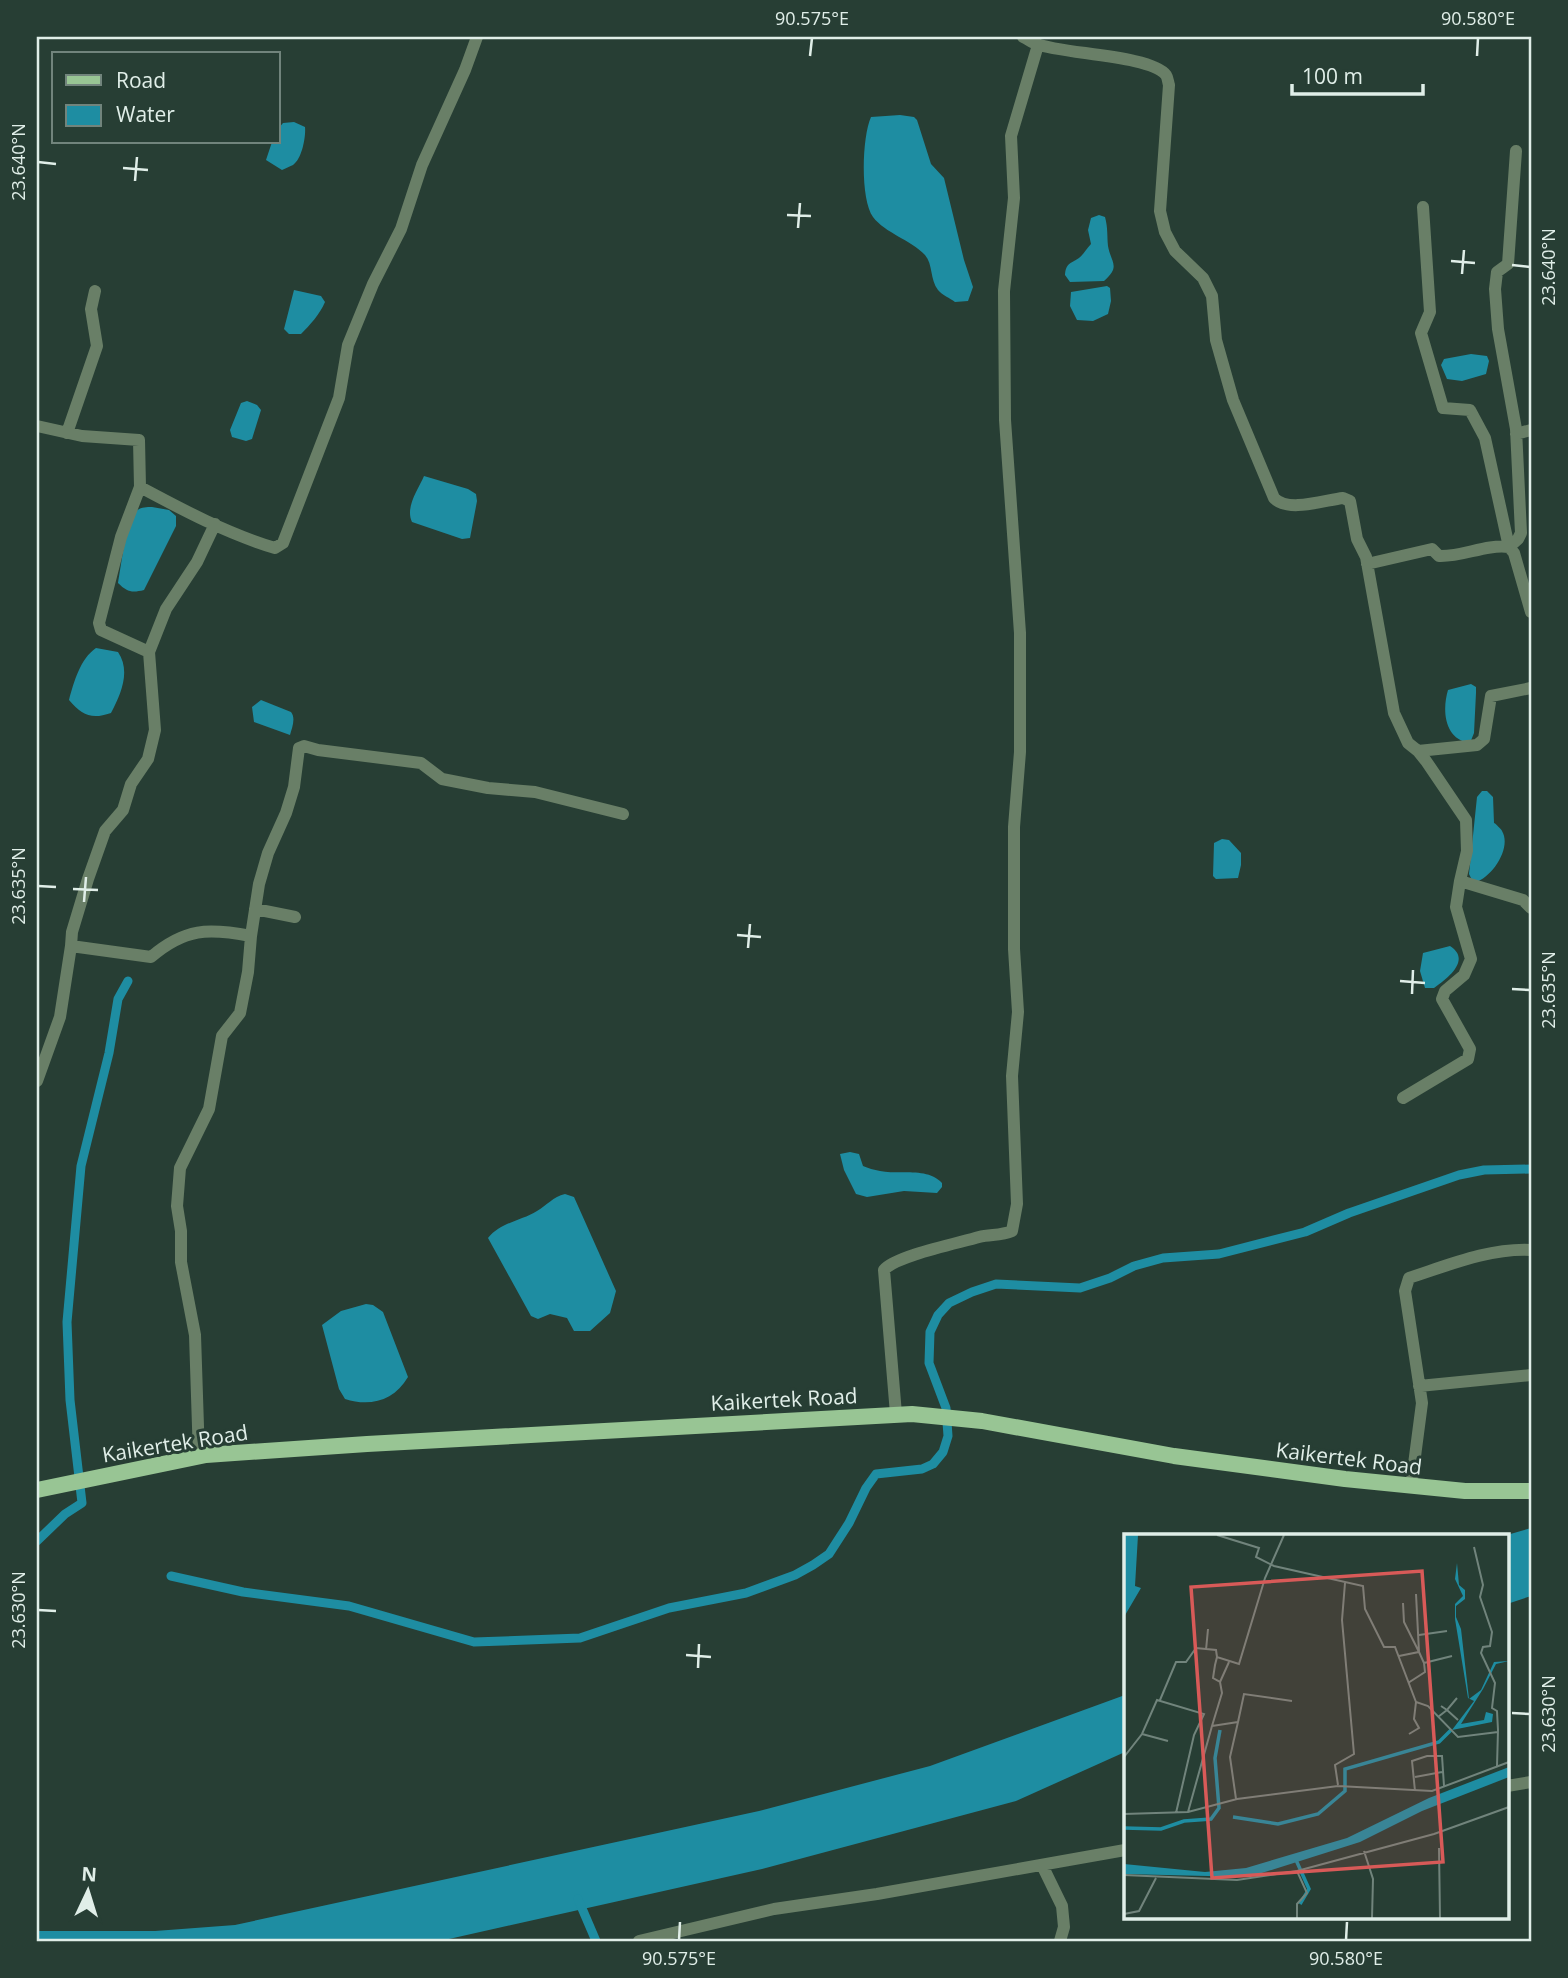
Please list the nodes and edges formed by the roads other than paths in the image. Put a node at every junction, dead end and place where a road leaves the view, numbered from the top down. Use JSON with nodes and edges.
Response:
{"nodes":[{"id":1,"x":477,"y":37,"type":"edge"},
{"id":2,"x":1023,"y":37,"type":"edge"},
{"id":3,"x":1038,"y":45,"type":"junction"},
{"id":4,"x":1516,"y":151,"type":"dead end"},
{"id":5,"x":1423,"y":207,"type":"dead end"},
{"id":6,"x":95,"y":291,"type":"dead end"},
{"id":7,"x":37,"y":426,"type":"edge"},
{"id":8,"x":1531,"y":430,"type":"edge"},
{"id":9,"x":67,"y":433,"type":"junction"},
{"id":10,"x":1516,"y":434,"type":"junction"},
{"id":11,"x":140,"y":487,"type":"junction"},
{"id":12,"x":215,"y":524,"type":"junction"},
{"id":13,"x":1509,"y":547,"type":"junction"},
{"id":14,"x":1367,"y":564,"type":"junction"},
{"id":15,"x":1531,"y":612,"type":"edge"},
{"id":16,"x":149,"y":652,"type":"junction"},
{"id":17,"x":1531,"y":688,"type":"edge"},
{"id":18,"x":1418,"y":751,"type":"junction"},
{"id":19,"x":623,"y":814,"type":"dead end"},
{"id":20,"x":1460,"y":881,"type":"junction"},
{"id":21,"x":1531,"y":908,"type":"edge"},
{"id":22,"x":255,"y":909,"type":"junction"},
{"id":23,"x":295,"y":917,"type":"dead end"},
{"id":24,"x":250,"y":936,"type":"junction"},
{"id":25,"x":71,"y":946,"type":"junction"},
{"id":26,"x":37,"y":1081,"type":"edge"},
{"id":27,"x":1403,"y":1098,"type":"dead end"},
{"id":28,"x":1531,"y":1250,"type":"edge"},
{"id":29,"x":1531,"y":1375,"type":"edge"},
{"id":30,"x":1419,"y":1385,"type":"junction"},
{"id":31,"x":904,"y":1414,"type":"junction"},
{"id":32,"x":199,"y":1457,"type":"junction"},
{"id":33,"x":1411,"y":1487,"type":"junction"},
{"id":34,"x":37,"y":1490,"type":"edge"},
{"id":35,"x":1531,"y":1491,"type":"edge"},
{"id":36,"x":1531,"y":1782,"type":"edge"},
{"id":37,"x":1508,"y":1786,"type":"edge"},
{"id":38,"x":1124,"y":1850,"type":"edge"},
{"id":39,"x":1042,"y":1864,"type":"junction"},
{"id":40,"x":639,"y":1941,"type":"edge"},
{"id":41,"x":1060,"y":1941,"type":"edge"}],
"edges":[{"from":1,"to":12,"type":"street"},
{"from":2,"to":3,"type":"street"},
{"from":3,"to":14,"type":"street"},
{"from":3,"to":31,"type":"street"},
{"from":4,"to":10,"type":"street"},
{"from":5,"to":13,"type":"street"},
{"from":6,"to":9,"type":"street"},
{"from":7,"to":9,"type":"street"},
{"from":8,"to":10,"type":"street"},
{"from":9,"to":11,"type":"street"},
{"from":10,"to":13,"type":"street"},
{"from":11,"to":12,"type":"street"},
{"from":11,"to":16,"type":"street"},
{"from":12,"to":16,"type":"street"},
{"from":13,"to":14,"type":"street"},
{"from":13,"to":15,"type":"street"},
{"from":14,"to":18,"type":"street"},
{"from":16,"to":25,"type":"street"},
{"from":17,"to":18,"type":"street"},
{"from":18,"to":20,"type":"street"},
{"from":19,"to":22,"type":"street"},
{"from":20,"to":21,"type":"street"},
{"from":20,"to":27,"type":"street"},
{"from":22,"to":23,"type":"street"},
{"from":22,"to":24,"type":"street"},
{"from":24,"to":25,"type":"street"},
{"from":24,"to":32,"type":"street"},
{"from":25,"to":26,"type":"street"},
{"from":28,"to":30,"type":"street"},
{"from":29,"to":30,"type":"street"},
{"from":30,"to":33,"type":"street"},
{"from":31,"to":32,"type":"main road","name":"Kaikertek Road"},
{"from":31,"to":33,"type":"main road","name":"Kaikertek Road"},
{"from":32,"to":34,"type":"main road","name":"Kaikertek Road"},
{"from":33,"to":35,"type":"main road","name":"Kaikertek Road"},
{"from":36,"to":37,"type":"street"},
{"from":38,"to":39,"type":"street"},
{"from":39,"to":40,"type":"street"},
{"from":39,"to":41,"type":"street"}]}
